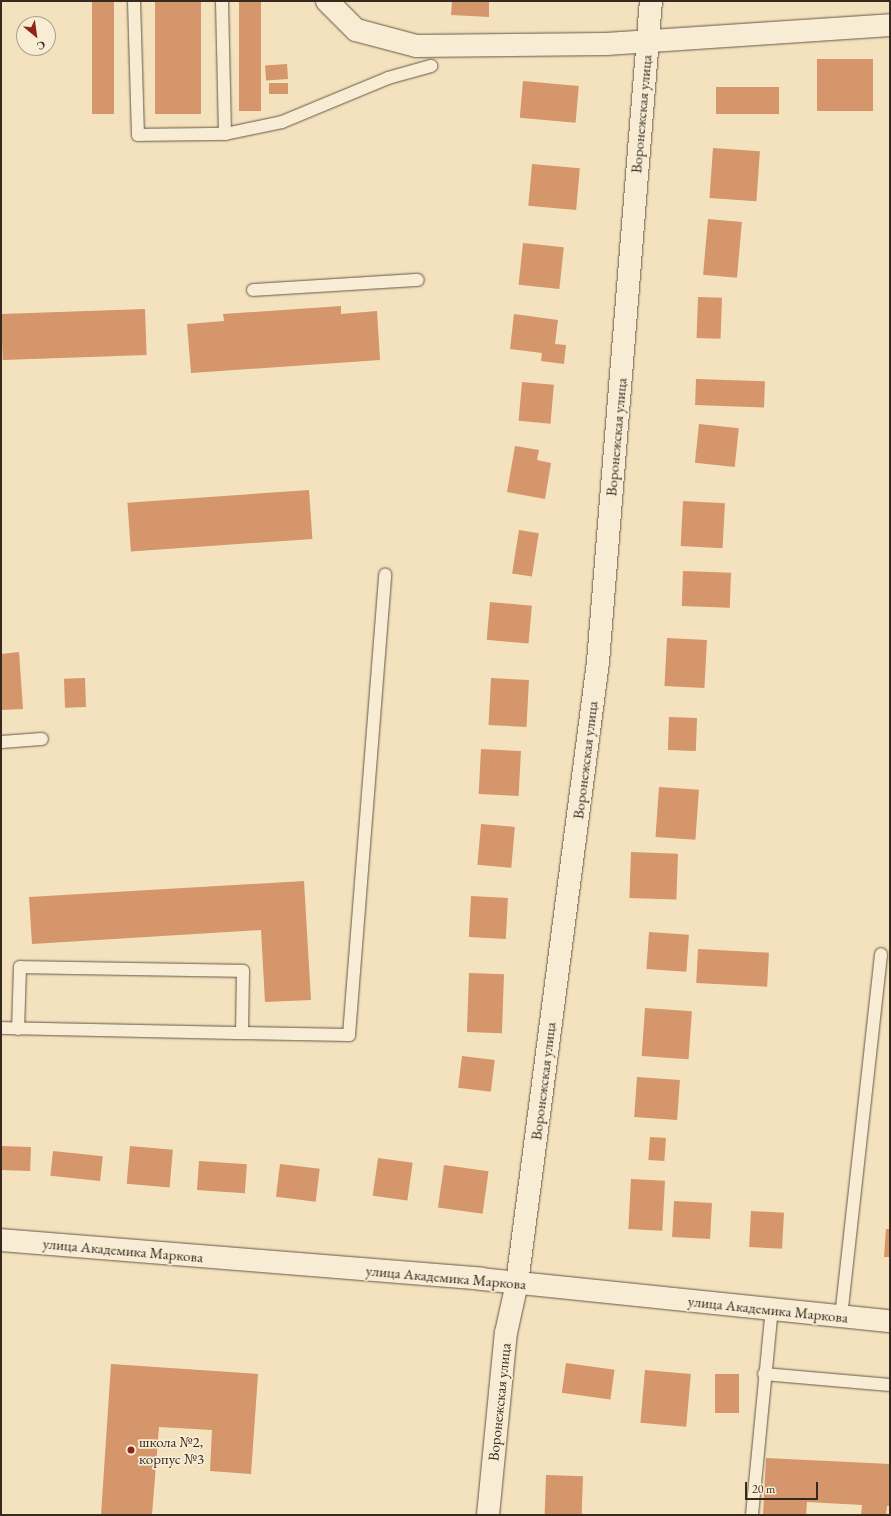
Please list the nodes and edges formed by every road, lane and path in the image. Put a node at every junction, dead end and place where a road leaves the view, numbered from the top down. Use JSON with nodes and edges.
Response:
{"nodes":[{"id":1,"x":134,"y":1,"type":"edge"},
{"id":2,"x":222,"y":1,"type":"edge"},
{"id":3,"x":327,"y":1,"type":"edge"},
{"id":4,"x":651,"y":1,"type":"edge"},
{"id":5,"x":890,"y":25,"type":"edge"},
{"id":6,"x":647,"y":41,"type":"junction"},
{"id":7,"x":431,"y":66,"type":"dead end"},
{"id":8,"x":225,"y":134,"type":"junction"},
{"id":9,"x":418,"y":280,"type":"dead end"},
{"id":10,"x":253,"y":290,"type":"dead end"},
{"id":11,"x":385,"y":574,"type":"dead end"},
{"id":12,"x":42,"y":739,"type":"dead end"},
{"id":13,"x":1,"y":742,"type":"edge"},
{"id":14,"x":881,"y":954,"type":"dead end"},
{"id":15,"x":1,"y":1028,"type":"edge"},
{"id":16,"x":18,"y":1029,"type":"junction"},
{"id":17,"x":242,"y":1033,"type":"junction"},
{"id":18,"x":1,"y":1240,"type":"edge"},
{"id":19,"x":517,"y":1283,"type":"junction"},
{"id":20,"x":772,"y":1309,"type":"junction"},
{"id":21,"x":841,"y":1317,"type":"junction"},
{"id":22,"x":890,"y":1321,"type":"edge"},
{"id":23,"x":764,"y":1374,"type":"junction"},
{"id":24,"x":890,"y":1385,"type":"edge"},
{"id":25,"x":488,"y":1515,"type":"edge"},
{"id":26,"x":752,"y":1515,"type":"edge"}],
"edges":[{"from":1,"to":8,"type":"lane"},
{"from":2,"to":8,"type":"lane"},
{"from":3,"to":6,"type":"street"},
{"from":4,"to":6,"type":"street","name":"Воронежская улица"},
{"from":5,"to":6,"type":"street"},
{"from":6,"to":19,"type":"street","name":"Воронежская улица"},
{"from":7,"to":8,"type":"lane"},
{"from":9,"to":10,"type":"lane"},
{"from":11,"to":17,"type":"lane"},
{"from":12,"to":13,"type":"lane"},
{"from":14,"to":21,"type":"lane"},
{"from":15,"to":16,"type":"lane"},
{"from":16,"to":17,"type":"lane"},
{"from":16,"to":17,"type":"lane"},
{"from":18,"to":19,"type":"street","name":"улица Академика Маркова"},
{"from":19,"to":20,"type":"street","name":"улица Академика Маркова"},
{"from":19,"to":25,"type":"street","name":"Воронежская улица"},
{"from":20,"to":21,"type":"street","name":"улица Академика Маркова"},
{"from":20,"to":23,"type":"lane"},
{"from":21,"to":22,"type":"street","name":"улица Академика Маркова"},
{"from":23,"to":24,"type":"lane"},
{"from":23,"to":26,"type":"lane"}]}
